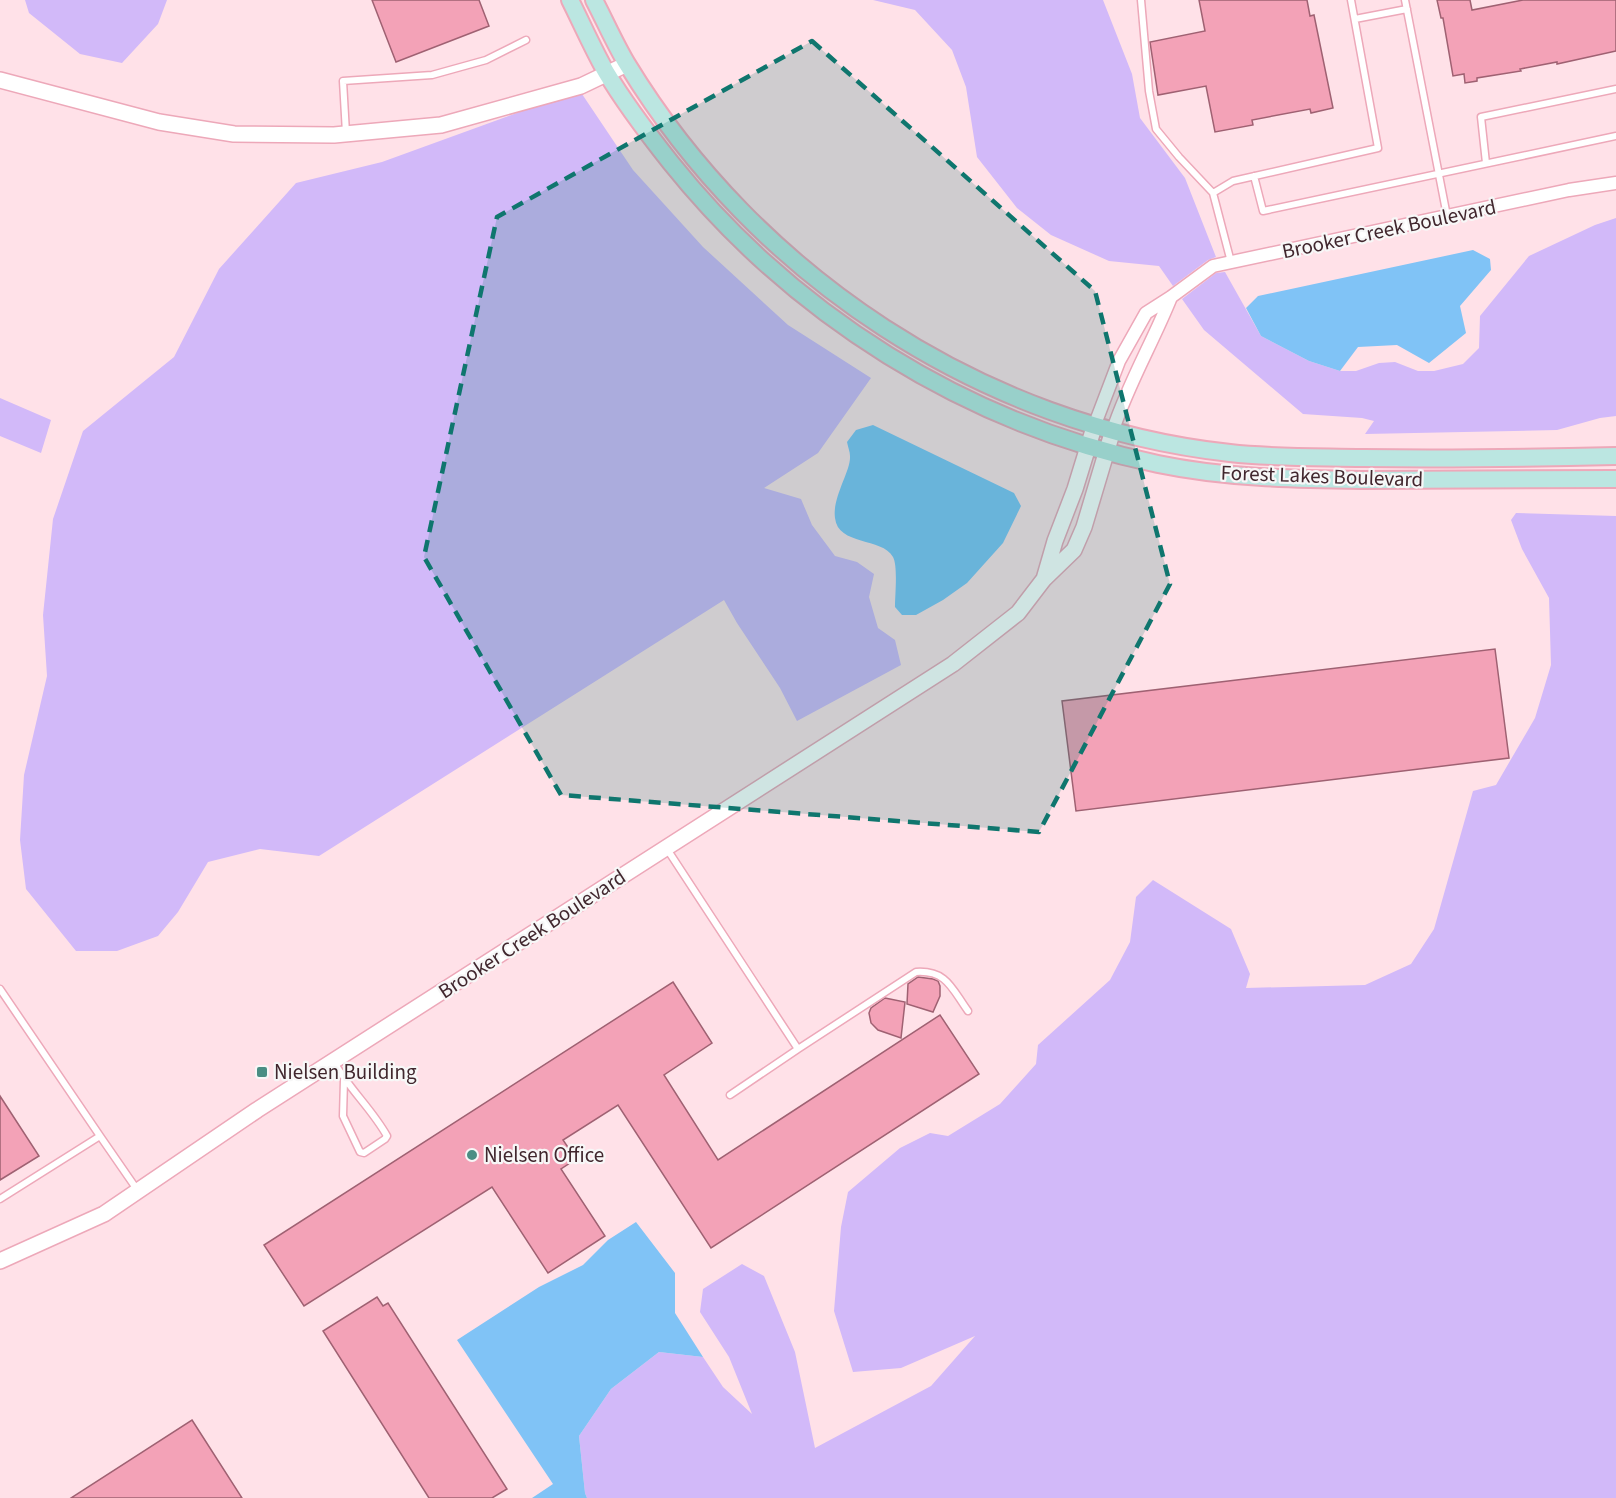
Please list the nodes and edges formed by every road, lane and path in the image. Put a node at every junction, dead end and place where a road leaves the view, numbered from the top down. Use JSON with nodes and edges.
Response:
{"nodes":[{"id":1,"x":570,"y":0,"type":"edge"},
{"id":2,"x":594,"y":0,"type":"edge"},
{"id":3,"x":1141,"y":0,"type":"edge"},
{"id":4,"x":1351,"y":0,"type":"edge"},
{"id":5,"x":1405,"y":0,"type":"edge"},
{"id":6,"x":1407,"y":9,"type":"junction"},
{"id":7,"x":1354,"y":19,"type":"junction"},
{"id":8,"x":526,"y":40,"type":"dead end"},
{"id":9,"x":627,"y":64,"type":"junction"},
{"id":10,"x":607,"y":74,"type":"junction"},
{"id":11,"x":0,"y":80,"type":"edge"},
{"id":12,"x":1616,"y":89,"type":"edge"},
{"id":13,"x":346,"y":133,"type":"junction"},
{"id":14,"x":1616,"y":136,"type":"edge"},
{"id":15,"x":1486,"y":163,"type":"junction"},
{"id":16,"x":1438,"y":173,"type":"junction"},
{"id":17,"x":1254,"y":176,"type":"junction"},
{"id":18,"x":1616,"y":183,"type":"edge"},
{"id":19,"x":1213,"y":193,"type":"junction"},
{"id":20,"x":1447,"y":216,"type":"junction"},
{"id":21,"x":1231,"y":262,"type":"junction"},
{"id":22,"x":1171,"y":297,"type":"junction"},
{"id":23,"x":1095,"y":424,"type":"junction"},
{"id":24,"x":1113,"y":430,"type":"junction"},
{"id":25,"x":1088,"y":446,"type":"junction"},
{"id":26,"x":1106,"y":452,"type":"junction"},
{"id":27,"x":1616,"y":456,"type":"edge"},
{"id":28,"x":1616,"y":479,"type":"edge"},
{"id":29,"x":1044,"y":579,"type":"junction"},
{"id":30,"x":666,"y":848,"type":"junction"},
{"id":31,"x":0,"y":988,"type":"edge"},
{"id":32,"x":968,"y":1011,"type":"dead end"},
{"id":33,"x":798,"y":1048,"type":"junction"},
{"id":34,"x":334,"y":1061,"type":"junction"},
{"id":35,"x":344,"y":1080,"type":"junction"},
{"id":36,"x":730,"y":1095,"type":"dead end"},
{"id":37,"x":100,"y":1136,"type":"junction"},
{"id":38,"x":138,"y":1191,"type":"junction"},
{"id":39,"x":0,"y":1199,"type":"edge"},
{"id":40,"x":0,"y":1261,"type":"edge"}],
"edges":[{"from":1,"to":10,"type":"main road","name":"Forest Lakes Boulevard"},
{"from":2,"to":9,"type":"main road","name":"Forest Lakes Boulevard"},
{"from":3,"to":19,"type":"lane"},
{"from":4,"to":7,"type":"lane"},
{"from":5,"to":6,"type":"lane"},
{"from":6,"to":7,"type":"lane"},
{"from":6,"to":16,"type":"lane"},
{"from":7,"to":17,"type":"lane"},
{"from":8,"to":13,"type":"lane"},
{"from":9,"to":10,"type":"street"},
{"from":9,"to":23,"type":"main road","name":"Forest Lakes Boulevard"},
{"from":10,"to":13,"type":"street"},
{"from":10,"to":25,"type":"main road","name":"Forest Lakes Boulevard"},
{"from":11,"to":13,"type":"street"},
{"from":12,"to":15,"type":"lane"},
{"from":14,"to":15,"type":"lane"},
{"from":15,"to":16,"type":"lane"},
{"from":16,"to":17,"type":"lane"},
{"from":16,"to":20,"type":"lane"},
{"from":17,"to":19,"type":"lane"},
{"from":18,"to":20,"type":"street","name":"Brooker Creek Boulevard"},
{"from":19,"to":21,"type":"lane"},
{"from":20,"to":21,"type":"street","name":"Brooker Creek Boulevard"},
{"from":21,"to":22,"type":"street","name":"Brooker Creek Boulevard"},
{"from":22,"to":23,"type":"street","name":"Brooker Creek Boulevard"},
{"from":22,"to":24,"type":"street","name":"Brooker Creek Boulevard"},
{"from":23,"to":24,"type":"main road","name":"Forest Lakes Boulevard"},
{"from":23,"to":25,"type":"street","name":"Brooker Creek Boulevard"},
{"from":24,"to":26,"type":"street","name":"Brooker Creek Boulevard"},
{"from":24,"to":27,"type":"main road","name":"Forest Lakes Boulevard"},
{"from":25,"to":26,"type":"main road","name":"Forest Lakes Boulevard"},
{"from":25,"to":29,"type":"street","name":"Brooker Creek Boulevard"},
{"from":26,"to":28,"type":"main road","name":"Forest Lakes Boulevard"},
{"from":26,"to":29,"type":"street","name":"Brooker Creek Boulevard"},
{"from":29,"to":30,"type":"street","name":"Brooker Creek Boulevard"},
{"from":30,"to":33,"type":"lane"},
{"from":30,"to":34,"type":"street","name":"Brooker Creek Boulevard"},
{"from":31,"to":37,"type":"lane"},
{"from":32,"to":33,"type":"lane"},
{"from":33,"to":36,"type":"lane"},
{"from":34,"to":35,"type":"lane"},
{"from":34,"to":38,"type":"street","name":"Brooker Creek Boulevard"},
{"from":35,"to":35,"type":"lane"},
{"from":37,"to":38,"type":"lane"},
{"from":37,"to":39,"type":"lane"},
{"from":38,"to":40,"type":"street","name":"Brooker Creek Boulevard"}]}
